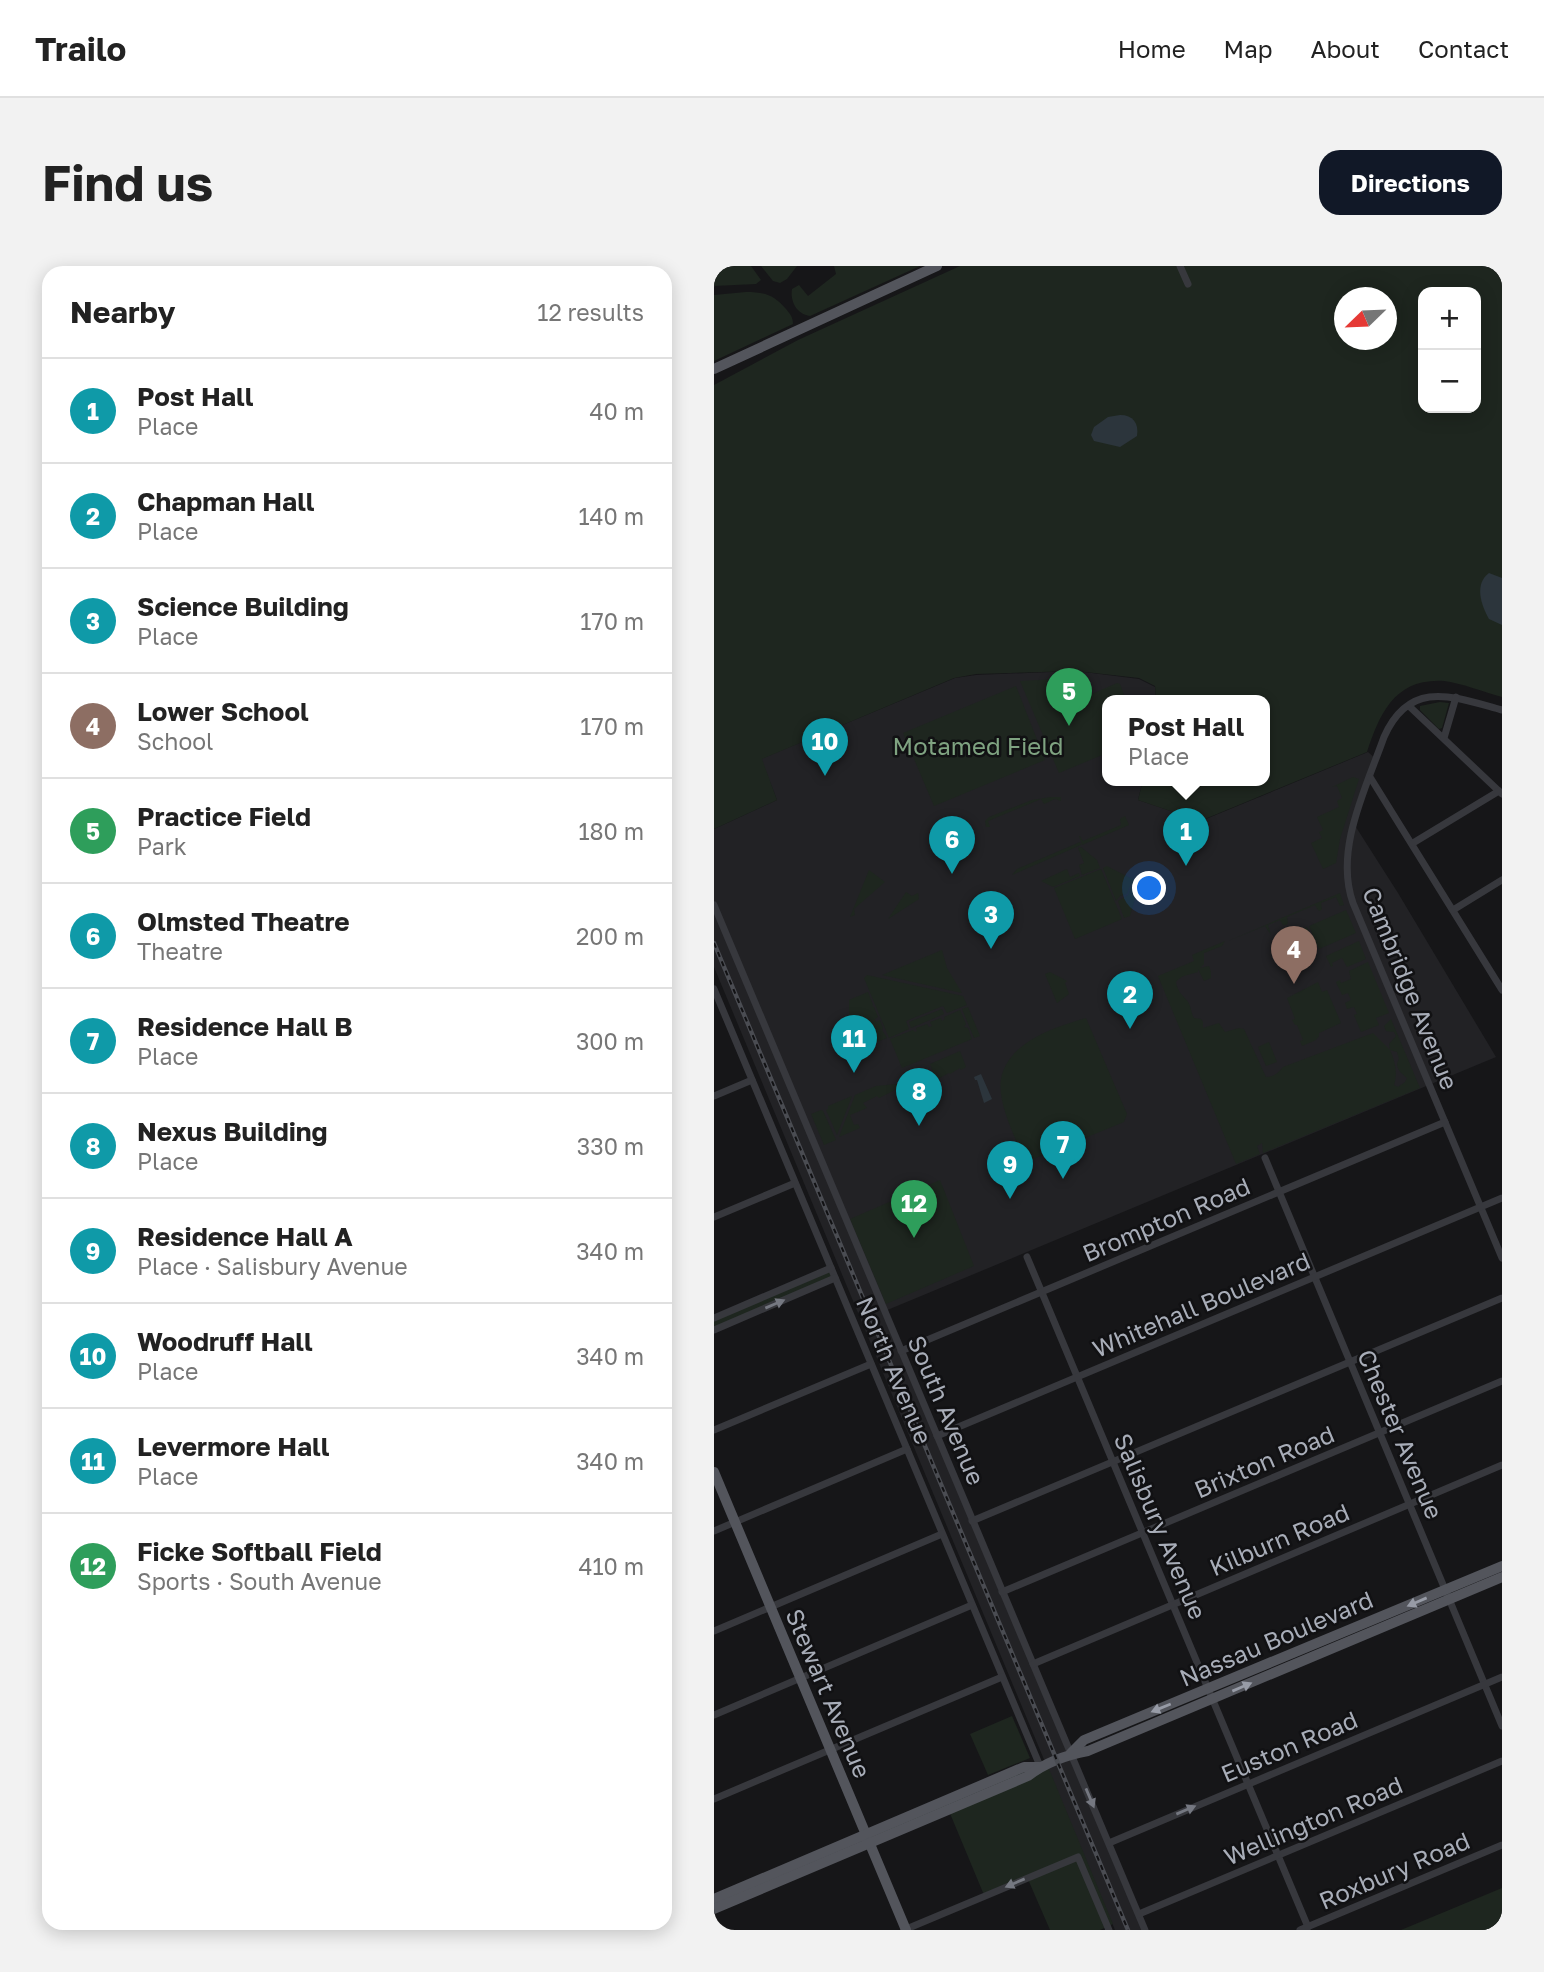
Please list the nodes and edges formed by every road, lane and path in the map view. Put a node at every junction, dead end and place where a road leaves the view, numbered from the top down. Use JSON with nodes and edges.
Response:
{"nodes":[{"id":1,"x":937,"y":266,"type":"edge"},
{"id":2,"x":1180,"y":266,"type":"edge"},
{"id":3,"x":1188,"y":284,"type":"dead end"},
{"id":4,"x":728,"y":362,"type":"junction"},
{"id":5,"x":714,"y":369,"type":"edge"},
{"id":6,"x":714,"y":374,"type":"edge"},
{"id":7,"x":1456,"y":697,"type":"junction"},
{"id":8,"x":1409,"y":706,"type":"junction"},
{"id":9,"x":1502,"y":710,"type":"edge"},
{"id":10,"x":1444,"y":738,"type":"junction"},
{"id":11,"x":1370,"y":777,"type":"junction"},
{"id":12,"x":1500,"y":793,"type":"edge"},
{"id":13,"x":1413,"y":844,"type":"junction"},
{"id":14,"x":1502,"y":880,"type":"edge"},
{"id":15,"x":714,"y":905,"type":"edge"},
{"id":16,"x":1453,"y":910,"type":"junction"},
{"id":17,"x":1499,"y":978,"type":"edge"},
{"id":18,"x":714,"y":989,"type":"edge"},
{"id":19,"x":1502,"y":990,"type":"edge"},
{"id":20,"x":752,"y":1080,"type":"junction"},
{"id":21,"x":714,"y":1096,"type":"edge"},
{"id":22,"x":1445,"y":1122,"type":"junction"},
{"id":23,"x":1265,"y":1158,"type":"dead end"},
{"id":24,"x":795,"y":1183,"type":"junction"},
{"id":25,"x":1279,"y":1192,"type":"junction"},
{"id":26,"x":1502,"y":1198,"type":"edge"},
{"id":27,"x":1480,"y":1207,"type":"junction"},
{"id":28,"x":714,"y":1217,"type":"edge"},
{"id":29,"x":1027,"y":1257,"type":"dead end"},
{"id":30,"x":1502,"y":1258,"type":"edge"},
{"id":31,"x":831,"y":1268,"type":"junction"},
{"id":32,"x":1314,"y":1276,"type":"junction"},
{"id":33,"x":835,"y":1279,"type":"junction"},
{"id":34,"x":1042,"y":1292,"type":"junction"},
{"id":35,"x":1502,"y":1298,"type":"edge"},
{"id":36,"x":748,"y":1304,"type":"junction"},
{"id":37,"x":752,"y":1314,"type":"junction"},
{"id":38,"x":714,"y":1318,"type":"edge"},
{"id":39,"x":714,"y":1330,"type":"edge"},
{"id":40,"x":901,"y":1351,"type":"junction"},
{"id":41,"x":1350,"y":1362,"type":"junction"},
{"id":42,"x":871,"y":1364,"type":"junction"},
{"id":43,"x":1078,"y":1377,"type":"junction"},
{"id":44,"x":1502,"y":1381,"type":"edge"},
{"id":45,"x":714,"y":1430,"type":"edge"},
{"id":46,"x":1380,"y":1433,"type":"junction"},
{"id":47,"x":937,"y":1436,"type":"junction"},
{"id":48,"x":907,"y":1449,"type":"junction"},
{"id":49,"x":1113,"y":1462,"type":"junction"},
{"id":50,"x":1502,"y":1465,"type":"edge"},
{"id":51,"x":714,"y":1472,"type":"edge"},
{"id":52,"x":1410,"y":1504,"type":"junction"},
{"id":53,"x":972,"y":1521,"type":"junction"},
{"id":54,"x":735,"y":1522,"type":"junction"},
{"id":55,"x":714,"y":1531,"type":"edge"},
{"id":56,"x":1143,"y":1533,"type":"junction"},
{"id":57,"x":942,"y":1534,"type":"junction"},
{"id":58,"x":1502,"y":1566,"type":"edge"},
{"id":59,"x":1502,"y":1577,"type":"edge"},
{"id":60,"x":1002,"y":1592,"type":"junction"},
{"id":61,"x":1447,"y":1594,"type":"junction"},
{"id":62,"x":1173,"y":1604,"type":"junction"},
{"id":63,"x":972,"y":1605,"type":"junction"},
{"id":64,"x":770,"y":1607,"type":"junction"},
{"id":65,"x":714,"y":1630,"type":"edge"},
{"id":66,"x":1032,"y":1664,"type":"junction"},
{"id":67,"x":1002,"y":1677,"type":"junction"},
{"id":68,"x":1502,"y":1677,"type":"edge"},
{"id":69,"x":800,"y":1678,"type":"junction"},
{"id":70,"x":1485,"y":1684,"type":"junction"},
{"id":71,"x":1211,"y":1694,"type":"junction"},
{"id":72,"x":714,"y":1715,"type":"edge"},
{"id":73,"x":1502,"y":1726,"type":"edge"},
{"id":74,"x":830,"y":1749,"type":"junction"},
{"id":75,"x":1071,"y":1754,"type":"junction"},
{"id":76,"x":1502,"y":1761,"type":"edge"},
{"id":77,"x":1040,"y":1766,"type":"junction"},
{"id":78,"x":1248,"y":1784,"type":"junction"},
{"id":79,"x":714,"y":1799,"type":"edge"},
{"id":80,"x":868,"y":1839,"type":"junction"},
{"id":81,"x":1109,"y":1843,"type":"junction"},
{"id":82,"x":1502,"y":1845,"type":"edge"},
{"id":83,"x":1278,"y":1855,"type":"junction"},
{"id":84,"x":714,"y":1899,"type":"edge"},
{"id":85,"x":714,"y":1909,"type":"edge"},
{"id":86,"x":1139,"y":1914,"type":"junction"},
{"id":87,"x":1304,"y":1928,"type":"edge"},
{"id":88,"x":1106,"y":1929,"type":"edge"},
{"id":89,"x":905,"y":1930,"type":"edge"},
{"id":90,"x":1145,"y":1930,"type":"edge"}],
"edges":[{"from":1,"to":4,"type":"main road"},
{"from":2,"to":3,"type":"street"},
{"from":4,"to":5,"type":"main road"},
{"from":4,"to":6,"type":"street"},
{"from":7,"to":8,"type":"street"},
{"from":7,"to":9,"type":"street"},
{"from":7,"to":10,"type":"street"},
{"from":8,"to":10,"type":"street"},
{"from":8,"to":11,"type":"street","name":"Cambridge Avenue"},
{"from":10,"to":12,"type":"street"},
{"from":11,"to":13,"type":"street"},
{"from":11,"to":22,"type":"street","name":"Cambridge Avenue"},
{"from":12,"to":13,"type":"street"},
{"from":13,"to":16,"type":"street"},
{"from":14,"to":16,"type":"street"},
{"from":15,"to":40,"type":"street","name":"South Avenue"},
{"from":16,"to":17,"type":"street"},
{"from":17,"to":19,"type":"street"},
{"from":18,"to":20,"type":"street","name":"North Avenue"},
{"from":20,"to":21,"type":"street"},
{"from":20,"to":24,"type":"street","name":"North Avenue"},
{"from":22,"to":25,"type":"street","name":"Brompton Road"},
{"from":22,"to":27,"type":"street","name":"Cambridge Avenue"},
{"from":23,"to":25,"type":"street","name":"Chester Avenue"},
{"from":24,"to":28,"type":"street"},
{"from":24,"to":31,"type":"street","name":"North Avenue"},
{"from":25,"to":32,"type":"street","name":"Chester Avenue"},
{"from":25,"to":34,"type":"street","name":"Brompton Road"},
{"from":26,"to":27,"type":"street","name":"Whitehall Boulevard"},
{"from":27,"to":30,"type":"street","name":"Cambridge Avenue"},
{"from":27,"to":32,"type":"street","name":"Whitehall Boulevard"},
{"from":29,"to":34,"type":"street","name":"Salisbury Avenue"},
{"from":31,"to":33,"type":"street","name":"North Avenue"},
{"from":31,"to":36,"type":"street"},
{"from":32,"to":41,"type":"street","name":"Chester Avenue"},
{"from":32,"to":43,"type":"street","name":"Whitehall Boulevard"},
{"from":37,"to":33,"type":"street","one_way":true},
{"from":33,"to":42,"type":"street","name":"North Avenue"},
{"from":34,"to":40,"type":"street","name":"Brompton Road"},
{"from":34,"to":43,"type":"street","name":"Salisbury Avenue"},
{"from":35,"to":41,"type":"street"},
{"from":36,"to":37,"type":"street"},
{"from":36,"to":38,"type":"street"},
{"from":37,"to":39,"type":"street"},
{"from":40,"to":47,"type":"street","name":"South Avenue"},
{"from":41,"to":46,"type":"street","name":"Chester Avenue"},
{"from":41,"to":49,"type":"street"},
{"from":42,"to":45,"type":"street"},
{"from":42,"to":48,"type":"street","name":"North Avenue"},
{"from":43,"to":47,"type":"street","name":"Whitehall Boulevard"},
{"from":43,"to":49,"type":"street","name":"Salisbury Avenue"},
{"from":44,"to":46,"type":"street","name":"Brixton Road"},
{"from":46,"to":52,"type":"street","name":"Chester Avenue"},
{"from":46,"to":56,"type":"street","name":"Brixton Road"},
{"from":47,"to":53,"type":"street","name":"South Avenue"},
{"from":48,"to":54,"type":"street"},
{"from":48,"to":57,"type":"street","name":"North Avenue"},
{"from":49,"to":53,"type":"street"},
{"from":49,"to":56,"type":"street","name":"Salisbury Avenue"},
{"from":50,"to":52,"type":"street","name":"Kilburn Road"},
{"from":51,"to":54,"type":"main road","name":"Stewart Avenue"},
{"from":52,"to":61,"type":"street","name":"Chester Avenue"},
{"from":52,"to":62,"type":"street","name":"Kilburn Road"},
{"from":53,"to":60,"type":"street","name":"South Avenue"},
{"from":54,"to":55,"type":"street"},
{"from":54,"to":64,"type":"main road","name":"Stewart Avenue"},
{"from":56,"to":60,"type":"street","name":"Brixton Road"},
{"from":56,"to":62,"type":"street","name":"Salisbury Avenue"},
{"from":57,"to":63,"type":"street","name":"North Avenue"},
{"from":57,"to":64,"type":"street"},
{"from":58,"to":61,"type":"main road","name":"Nassau Boulevard"},
{"from":59,"to":61,"type":"main road","name":"Nassau Boulevard"},
{"from":60,"to":66,"type":"street","name":"South Avenue"},
{"from":61,"to":70,"type":"street","name":"Chester Avenue"},
{"from":61,"to":71,"type":"main road","name":"Nassau Boulevard"},
{"from":62,"to":66,"type":"street","name":"Kilburn Road"},
{"from":62,"to":71,"type":"street","name":"Salisbury Avenue"},
{"from":63,"to":67,"type":"street","name":"North Avenue"},
{"from":63,"to":69,"type":"street"},
{"from":64,"to":65,"type":"street"},
{"from":64,"to":69,"type":"main road","name":"Stewart Avenue"},
{"from":66,"to":75,"type":"street","name":"South Avenue"},
{"from":67,"to":74,"type":"street"},
{"from":67,"to":77,"type":"street","name":"North Avenue"},
{"from":68,"to":70,"type":"street","name":"Euston Road"},
{"from":69,"to":72,"type":"street"},
{"from":69,"to":74,"type":"main road","name":"Stewart Avenue"},
{"from":70,"to":73,"type":"street","name":"Chester Avenue"},
{"from":70,"to":78,"type":"street","name":"Euston Road"},
{"from":71,"to":75,"type":"main road","name":"Nassau Boulevard"},
{"from":71,"to":78,"type":"street","name":"Salisbury Avenue"},
{"from":74,"to":79,"type":"street"},
{"from":74,"to":80,"type":"main road","name":"Stewart Avenue"},
{"from":75,"to":77,"type":"main road","name":"Nassau Boulevard"},
{"from":75,"to":81,"type":"street","name":"South Avenue","one_way":true},
{"from":76,"to":83,"type":"street","name":"Wellington Road"},
{"from":77,"to":80,"type":"main road","name":"Nassau Boulevard"},
{"from":81,"to":78,"type":"street","name":"Euston Road","one_way":true},
{"from":78,"to":83,"type":"street","name":"Salisbury Avenue"},
{"from":80,"to":84,"type":"main road","name":"Nassau Boulevard"},
{"from":80,"to":85,"type":"main road","name":"Nassau Boulevard"},
{"from":80,"to":89,"type":"main road","name":"Stewart Avenue"},
{"from":81,"to":86,"type":"street","name":"South Avenue"},
{"from":82,"to":87,"type":"street","name":"Roxbury Road"},
{"from":83,"to":86,"type":"street","name":"Wellington Road"},
{"from":83,"to":87,"type":"street","name":"Salisbury Avenue"},
{"from":86,"to":90,"type":"street","name":"South Avenue"},
{"from":88,"to":89,"type":"street","one_way":true}]}
